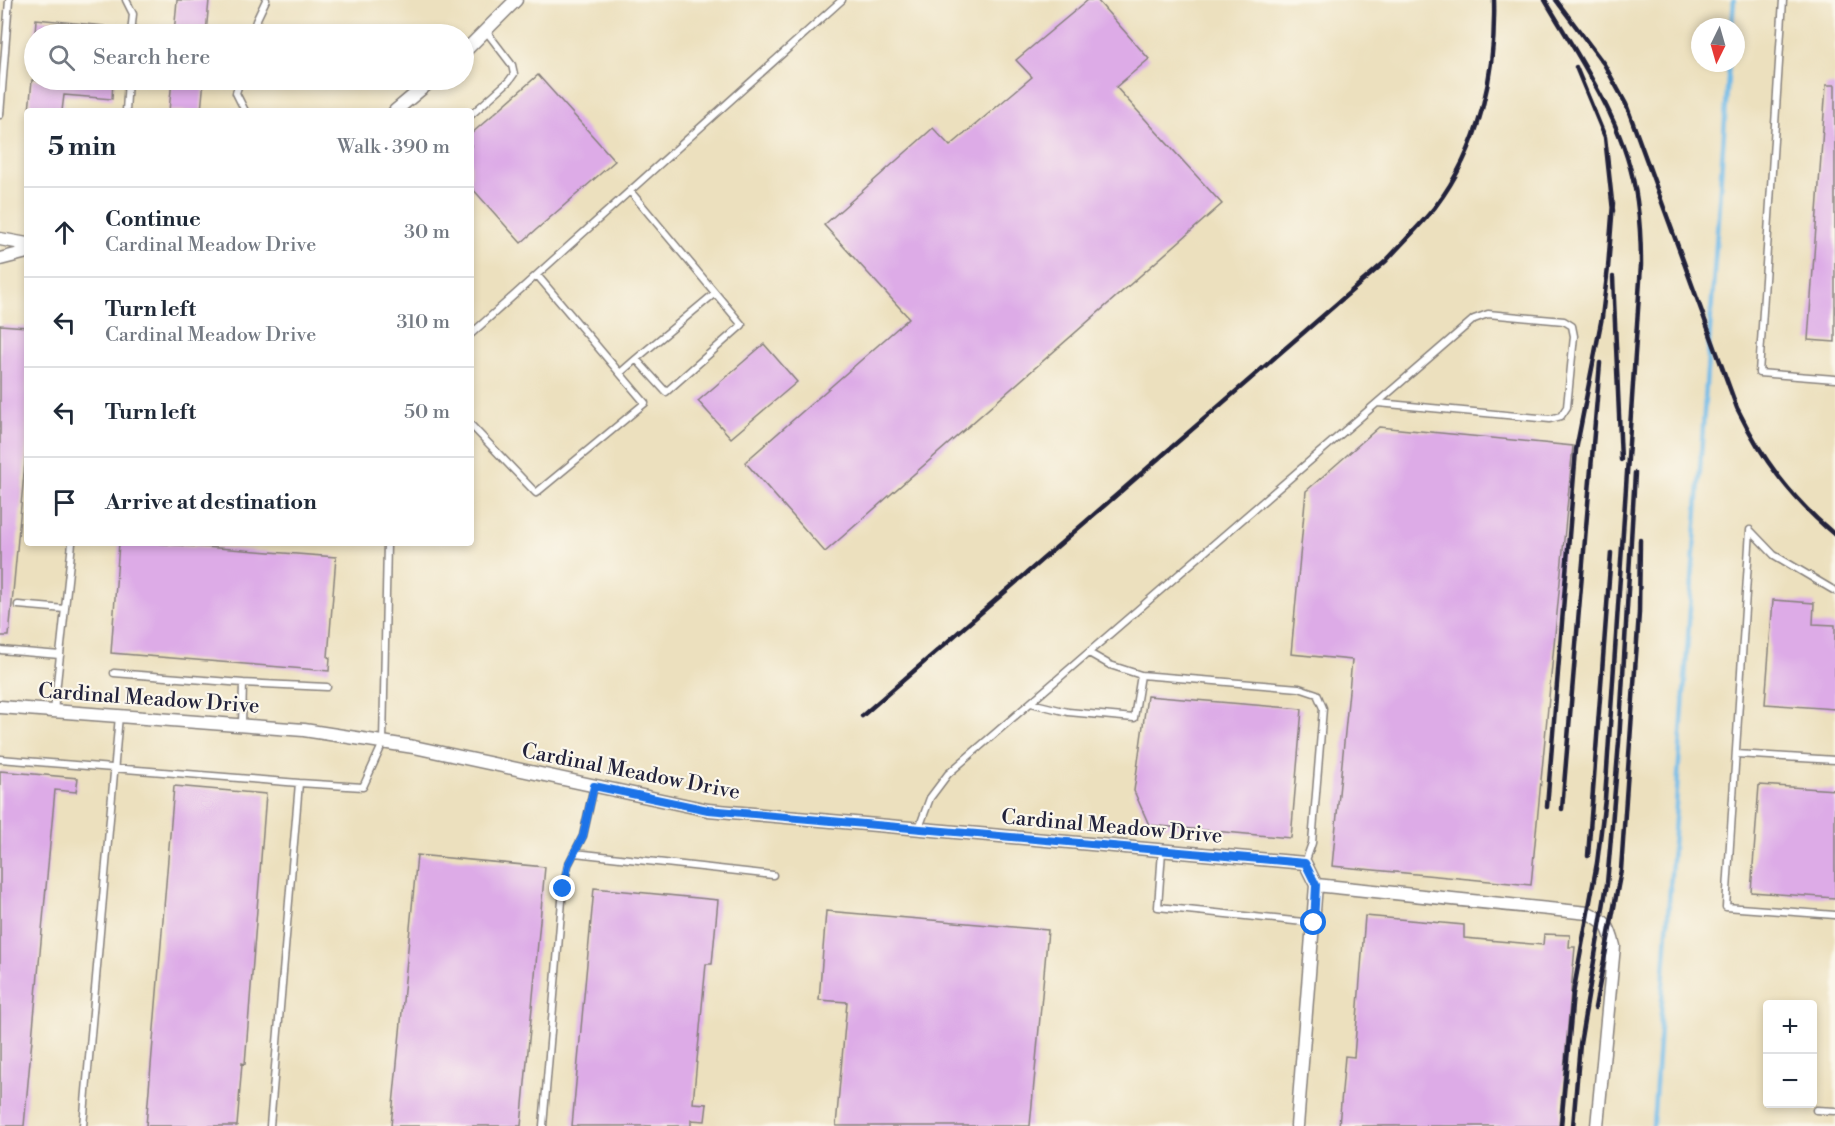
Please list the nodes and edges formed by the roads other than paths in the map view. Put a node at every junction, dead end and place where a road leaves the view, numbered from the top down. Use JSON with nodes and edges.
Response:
{"nodes":[{"id":1,"x":9,"y":0,"type":"edge"},
{"id":2,"x":126,"y":0,"type":"edge"},
{"id":3,"x":266,"y":0,"type":"edge"},
{"id":4,"x":516,"y":0,"type":"edge"},
{"id":5,"x":842,"y":0,"type":"edge"},
{"id":6,"x":1783,"y":0,"type":"edge"},
{"id":7,"x":132,"y":24,"type":"edge"},
{"id":8,"x":255,"y":24,"type":"edge"},
{"id":9,"x":485,"y":31,"type":"junction"},
{"id":10,"x":474,"y":42,"type":"edge"},
{"id":11,"x":127,"y":90,"type":"edge"},
{"id":12,"x":237,"y":90,"type":"edge"},
{"id":13,"x":420,"y":90,"type":"edge"},
{"id":14,"x":126,"y":108,"type":"edge"},
{"id":15,"x":244,"y":108,"type":"edge"},
{"id":16,"x":399,"y":108,"type":"edge"},
{"id":17,"x":474,"y":112,"type":"edge"},
{"id":18,"x":0,"y":115,"type":"edge"},
{"id":19,"x":630,"y":191,"type":"junction"},
{"id":20,"x":0,"y":239,"type":"edge"},
{"id":21,"x":24,"y":243,"type":"edge"},
{"id":22,"x":24,"y":253,"type":"edge"},
{"id":23,"x":0,"y":260,"type":"edge"},
{"id":24,"x":537,"y":275,"type":"junction"},
{"id":25,"x":715,"y":293,"type":"junction"},
{"id":26,"x":474,"y":331,"type":"edge"},
{"id":27,"x":636,"y":359,"type":"junction"},
{"id":28,"x":620,"y":373,"type":"junction"},
{"id":29,"x":1835,"y":379,"type":"edge"},
{"id":30,"x":1378,"y":403,"type":"junction"},
{"id":31,"x":474,"y":428,"type":"edge"},
{"id":32,"x":72,"y":546,"type":"edge"},
{"id":33,"x":387,"y":546,"type":"edge"},
{"id":34,"x":1835,"y":591,"type":"edge"},
{"id":35,"x":18,"y":605,"type":"dead end"},
{"id":36,"x":65,"y":609,"type":"junction"},
{"id":37,"x":0,"y":650,"type":"edge"},
{"id":38,"x":1089,"y":652,"type":"junction"},
{"id":39,"x":60,"y":656,"type":"junction"},
{"id":40,"x":114,"y":673,"type":"dead end"},
{"id":41,"x":1141,"y":675,"type":"junction"},
{"id":42,"x":243,"y":683,"type":"junction"},
{"id":43,"x":327,"y":687,"type":"dead end"},
{"id":44,"x":1031,"y":703,"type":"junction"},
{"id":45,"x":0,"y":707,"type":"edge"},
{"id":46,"x":54,"y":711,"type":"junction"},
{"id":47,"x":119,"y":716,"type":"junction"},
{"id":48,"x":242,"y":725,"type":"junction"},
{"id":49,"x":383,"y":742,"type":"junction"},
{"id":50,"x":1736,"y":754,"type":"junction"},
{"id":51,"x":0,"y":759,"type":"edge"},
{"id":52,"x":1835,"y":760,"type":"edge"},
{"id":53,"x":114,"y":767,"type":"junction"},
{"id":54,"x":299,"y":783,"type":"junction"},
{"id":55,"x":594,"y":786,"type":"junction"},
{"id":56,"x":919,"y":829,"type":"junction"},
{"id":57,"x":1162,"y":850,"type":"junction"},
{"id":58,"x":575,"y":853,"type":"junction"},
{"id":59,"x":1305,"y":863,"type":"junction"},
{"id":60,"x":773,"y":875,"type":"dead end"},
{"id":61,"x":1316,"y":885,"type":"junction"},
{"id":62,"x":1835,"y":915,"type":"edge"},
{"id":63,"x":1314,"y":923,"type":"junction"},
{"id":64,"x":1816,"y":1110,"type":"dead end"},
{"id":65,"x":1835,"y":1111,"type":"edge"},
{"id":66,"x":84,"y":1126,"type":"edge"},
{"id":67,"x":270,"y":1126,"type":"edge"},
{"id":68,"x":543,"y":1126,"type":"edge"},
{"id":69,"x":1297,"y":1126,"type":"edge"},
{"id":70,"x":1597,"y":1126,"type":"edge"}],
"edges":[{"from":1,"to":18,"type":"lane"},
{"from":2,"to":7,"type":"lane"},
{"from":3,"to":8,"type":"lane"},
{"from":4,"to":9,"type":"street"},
{"from":5,"to":19,"type":"lane"},
{"from":6,"to":29,"type":"lane"},
{"from":9,"to":10,"type":"street"},
{"from":9,"to":17,"type":"lane"},
{"from":11,"to":14,"type":"lane"},
{"from":12,"to":15,"type":"lane"},
{"from":13,"to":16,"type":"street"},
{"from":19,"to":24,"type":"lane"},
{"from":19,"to":25,"type":"lane"},
{"from":20,"to":21,"type":"street"},
{"from":22,"to":23,"type":"street"},
{"from":24,"to":26,"type":"lane"},
{"from":24,"to":28,"type":"lane"},
{"from":25,"to":27,"type":"lane"},
{"from":25,"to":27,"type":"lane"},
{"from":27,"to":28,"type":"lane"},
{"from":28,"to":31,"type":"lane"},
{"from":30,"to":30,"type":"lane"},
{"from":30,"to":38,"type":"lane"},
{"from":32,"to":36,"type":"lane"},
{"from":33,"to":49,"type":"lane"},
{"from":34,"to":50,"type":"lane"},
{"from":35,"to":36,"type":"lane"},
{"from":36,"to":39,"type":"lane"},
{"from":37,"to":39,"type":"lane"},
{"from":38,"to":41,"type":"lane"},
{"from":38,"to":44,"type":"lane"},
{"from":39,"to":46,"type":"lane"},
{"from":40,"to":42,"type":"lane"},
{"from":41,"to":44,"type":"lane"},
{"from":41,"to":59,"type":"lane"},
{"from":42,"to":43,"type":"lane"},
{"from":42,"to":48,"type":"lane"},
{"from":44,"to":56,"type":"lane"},
{"from":45,"to":46,"type":"street","name":"Cardinal Meadow Drive"},
{"from":46,"to":47,"type":"street","name":"Cardinal Meadow Drive"},
{"from":47,"to":48,"type":"street","name":"Cardinal Meadow Drive"},
{"from":47,"to":53,"type":"lane"},
{"from":48,"to":49,"type":"street","name":"Cardinal Meadow Drive"},
{"from":49,"to":54,"type":"lane"},
{"from":49,"to":55,"type":"street","name":"Cardinal Meadow Drive"},
{"from":50,"to":52,"type":"lane"},
{"from":50,"to":62,"type":"lane"},
{"from":51,"to":53,"type":"lane"},
{"from":53,"to":54,"type":"lane"},
{"from":53,"to":66,"type":"lane"},
{"from":54,"to":67,"type":"lane"},
{"from":55,"to":56,"type":"street","name":"Cardinal Meadow Drive"},
{"from":55,"to":58,"type":"lane"},
{"from":56,"to":57,"type":"street","name":"Cardinal Meadow Drive"},
{"from":57,"to":59,"type":"street","name":"Cardinal Meadow Drive"},
{"from":57,"to":63,"type":"lane"},
{"from":58,"to":60,"type":"lane"},
{"from":58,"to":68,"type":"lane"},
{"from":59,"to":61,"type":"street"},
{"from":61,"to":63,"type":"street"},
{"from":61,"to":70,"type":"street"},
{"from":63,"to":69,"type":"street"},
{"from":64,"to":65,"type":"lane"}]}
